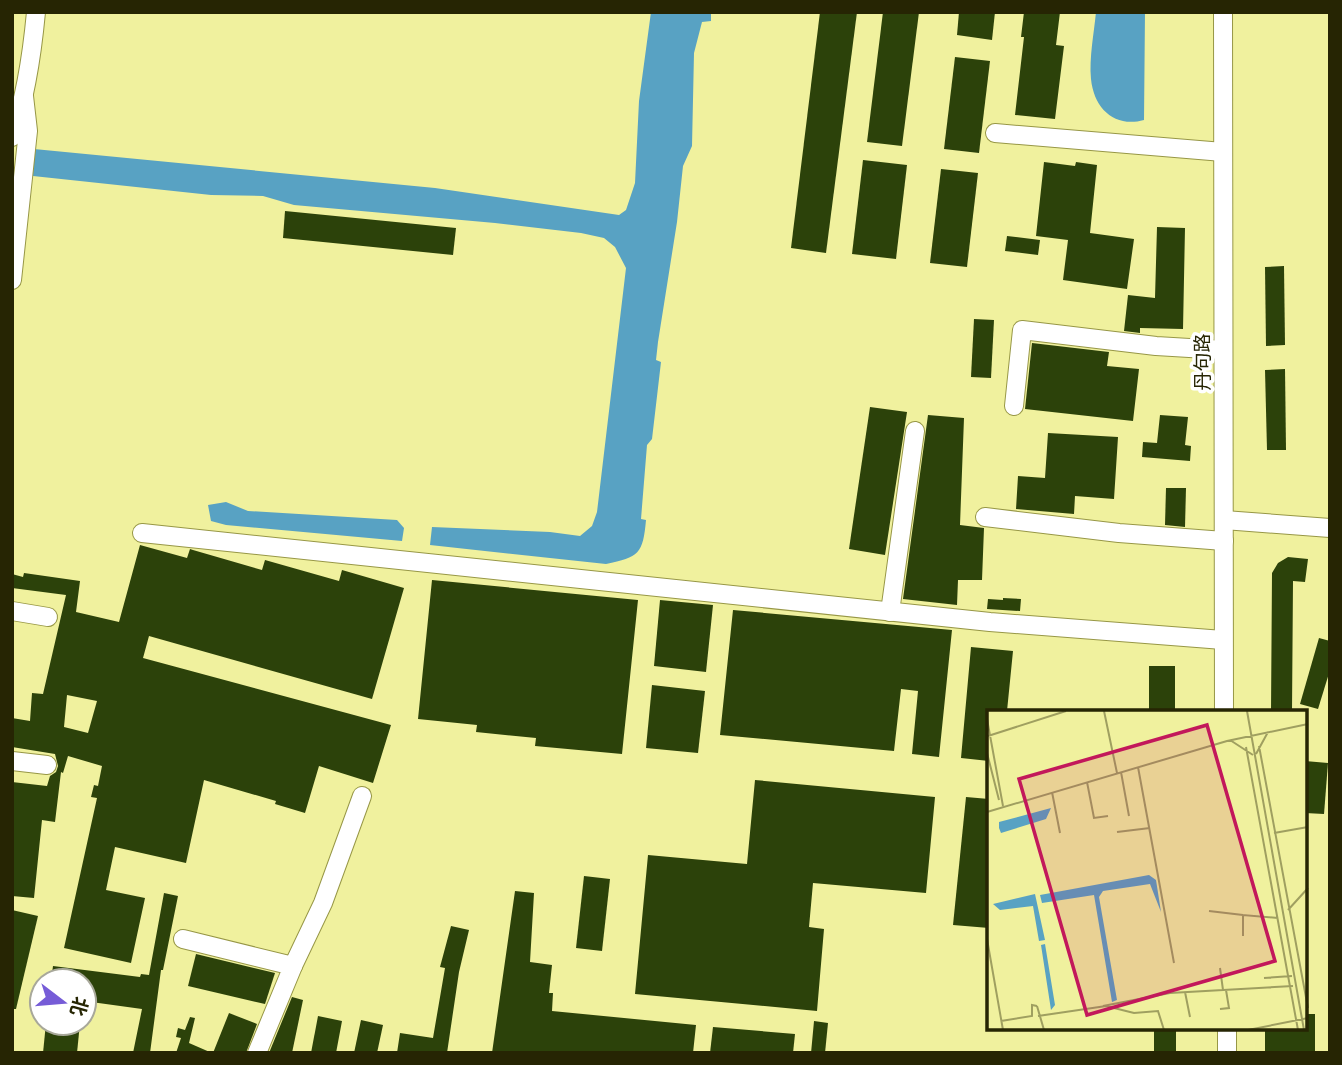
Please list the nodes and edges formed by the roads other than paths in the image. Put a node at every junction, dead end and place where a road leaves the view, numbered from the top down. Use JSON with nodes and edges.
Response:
{"nodes":[{"id":1,"x":36,"y":12,"type":"edge"},
{"id":2,"x":1223,"y":12,"type":"edge"},
{"id":3,"x":24,"y":96,"type":"junction"},
{"id":4,"x":995,"y":133,"type":"dead end"},
{"id":5,"x":12,"y":137,"type":"edge"},
{"id":6,"x":1223,"y":152,"type":"junction"},
{"id":7,"x":12,"y":280,"type":"edge"},
{"id":8,"x":1223,"y":350,"type":"junction"},
{"id":9,"x":1014,"y":406,"type":"dead end"},
{"id":10,"x":915,"y":431,"type":"dead end"},
{"id":11,"x":985,"y":517,"type":"dead end"},
{"id":12,"x":1224,"y":520,"type":"junction"},
{"id":13,"x":1330,"y":528,"type":"edge"},
{"id":14,"x":142,"y":533,"type":"dead end"},
{"id":15,"x":1224,"y":541,"type":"junction"},
{"id":16,"x":12,"y":611,"type":"edge"},
{"id":17,"x":890,"y":612,"type":"junction"},
{"id":18,"x":48,"y":617,"type":"dead end"},
{"id":19,"x":1223,"y":640,"type":"junction"},
{"id":20,"x":1224,"y":710,"type":"edge"},
{"id":21,"x":12,"y":761,"type":"edge"},
{"id":22,"x":47,"y":765,"type":"dead end"},
{"id":23,"x":362,"y":796,"type":"dead end"},
{"id":24,"x":183,"y":939,"type":"dead end"},
{"id":25,"x":293,"y":966,"type":"junction"},
{"id":26,"x":1227,"y":1030,"type":"edge"},
{"id":27,"x":257,"y":1053,"type":"edge"},
{"id":28,"x":1227,"y":1053,"type":"edge"}],
"edges":[{"from":1,"to":3,"type":"street"},
{"from":2,"to":6,"type":"street","name":"丹句路"},
{"from":3,"to":5,"type":"street"},
{"from":3,"to":7,"type":"street"},
{"from":4,"to":6,"type":"street"},
{"from":6,"to":8,"type":"street","name":"丹句路"},
{"from":8,"to":9,"type":"street"},
{"from":8,"to":12,"type":"street","name":"丹句路"},
{"from":10,"to":17,"type":"street"},
{"from":11,"to":15,"type":"street"},
{"from":12,"to":13,"type":"street"},
{"from":12,"to":15,"type":"street","name":"丹句路"},
{"from":14,"to":17,"type":"street"},
{"from":15,"to":19,"type":"street","name":"丹句路"},
{"from":16,"to":18,"type":"street"},
{"from":17,"to":19,"type":"street"},
{"from":19,"to":20,"type":"street","name":"丹句路"},
{"from":21,"to":22,"type":"street"},
{"from":23,"to":25,"type":"street"},
{"from":24,"to":25,"type":"street"},
{"from":25,"to":27,"type":"street"},
{"from":26,"to":28,"type":"street"}]}
